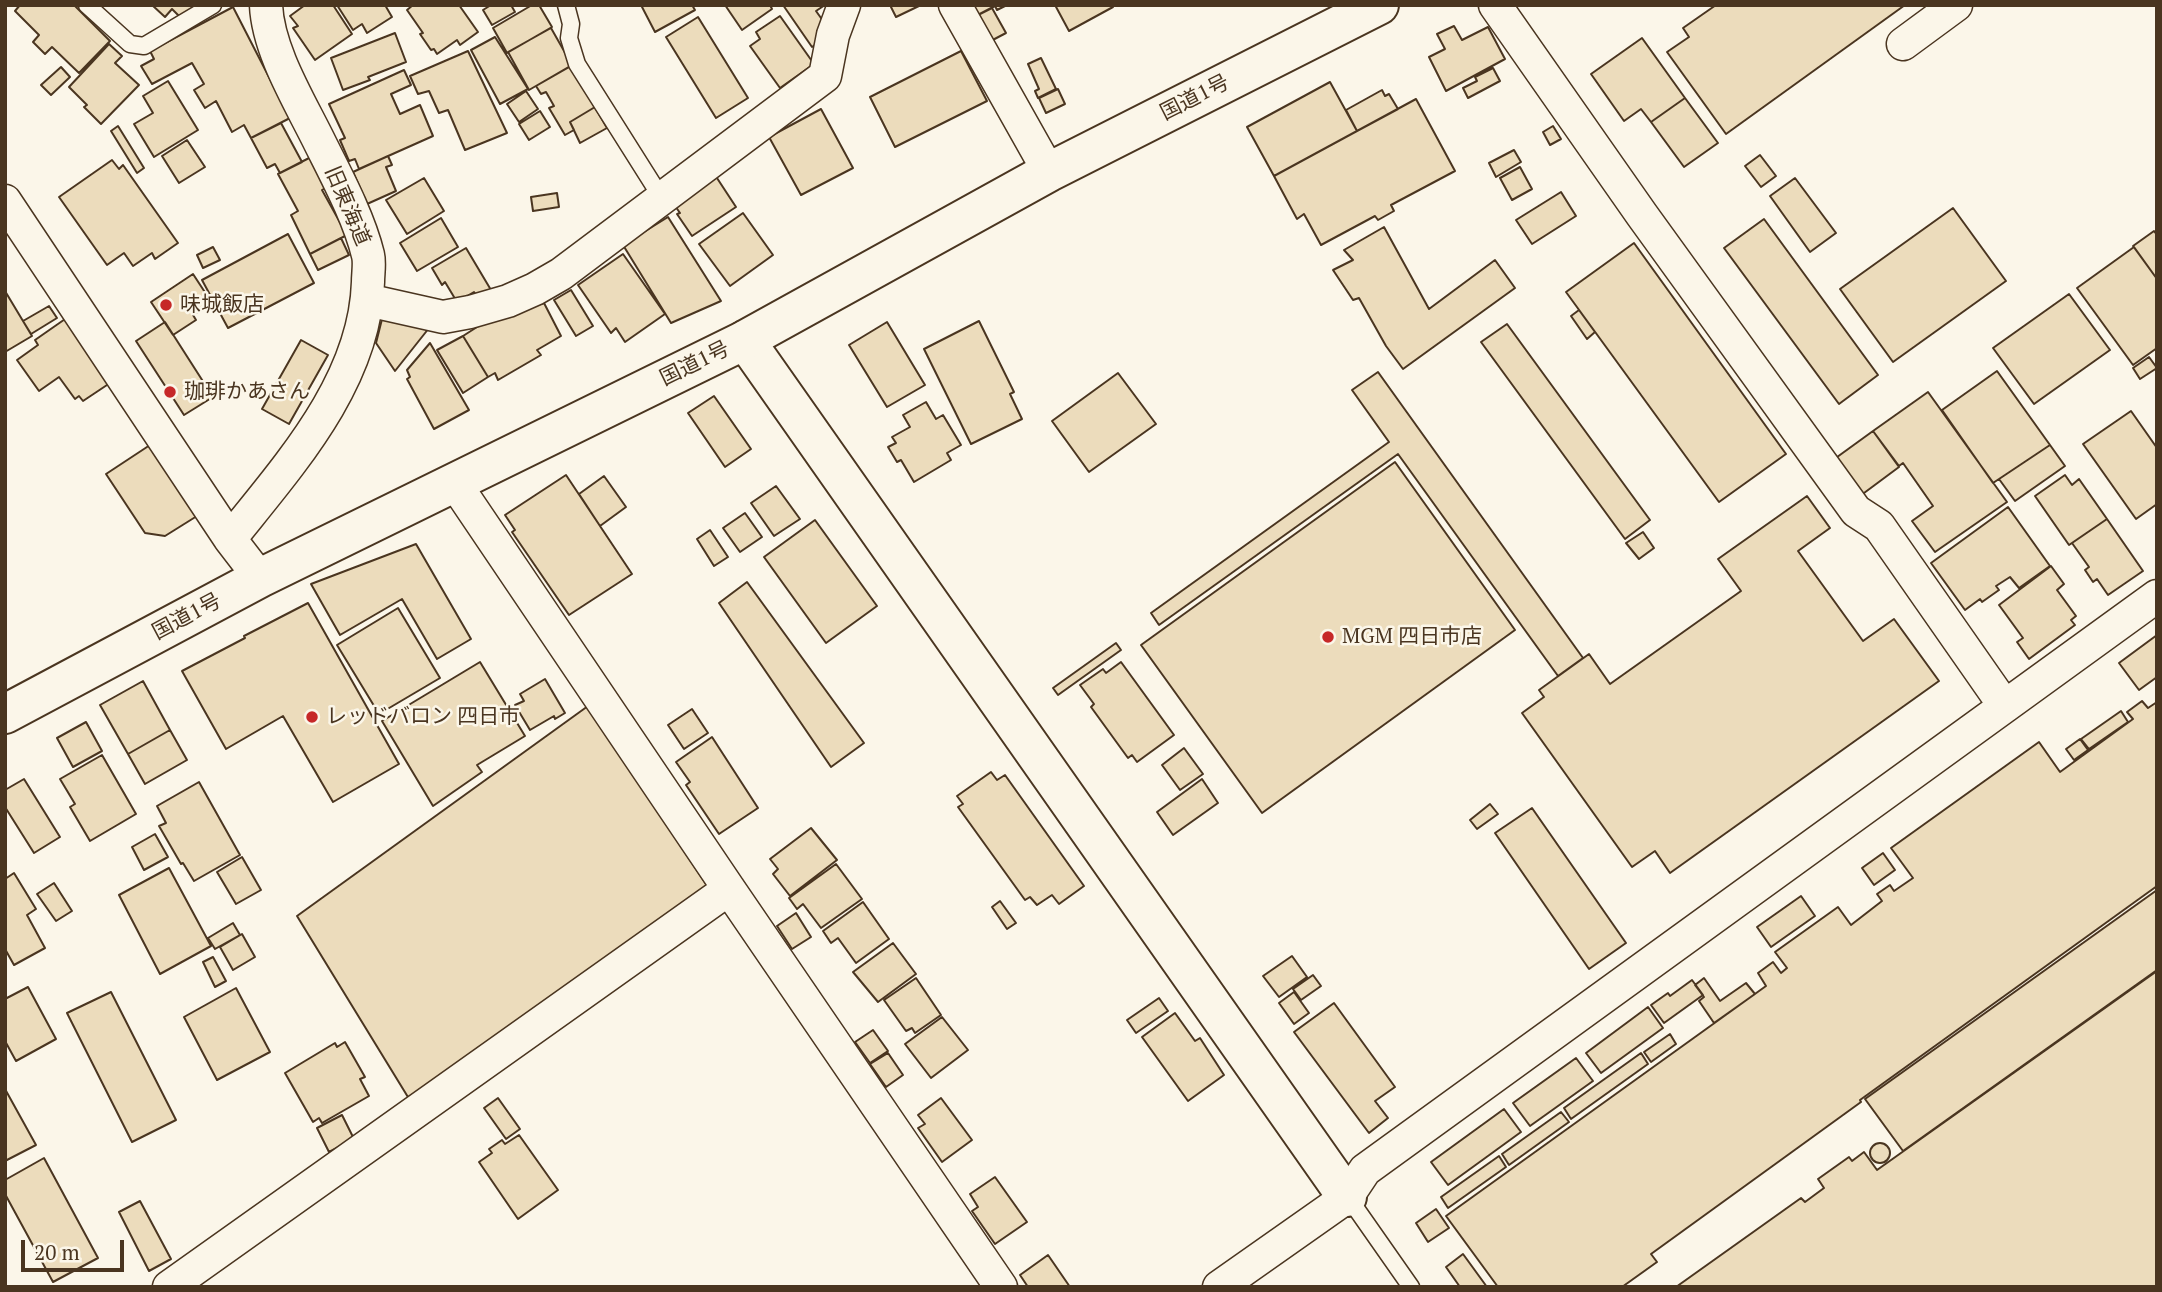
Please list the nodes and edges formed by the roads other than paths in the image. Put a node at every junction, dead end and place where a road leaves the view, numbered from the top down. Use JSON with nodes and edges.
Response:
{"nodes":[{"id":1,"x":87,"y":5,"type":"edge"},
{"id":2,"x":213,"y":5,"type":"edge"},
{"id":3,"x":266,"y":5,"type":"edge"},
{"id":4,"x":566,"y":5,"type":"edge"},
{"id":5,"x":844,"y":5,"type":"edge"},
{"id":6,"x":955,"y":5,"type":"edge"},
{"id":7,"x":1380,"y":5,"type":"edge"},
{"id":8,"x":1495,"y":5,"type":"edge"},
{"id":9,"x":1956,"y":5,"type":"edge"},
{"id":10,"x":1903,"y":44,"type":"dead end"},
{"id":11,"x":1049,"y":172,"type":"junction"},
{"id":12,"x":661,"y":197,"type":"junction"},
{"id":13,"x":5,"y":201,"type":"edge"},
{"id":14,"x":367,"y":300,"type":"junction"},
{"id":15,"x":745,"y":340,"type":"junction"},
{"id":16,"x":454,"y":482,"type":"junction"},
{"id":17,"x":230,"y":539,"type":"junction"},
{"id":18,"x":260,"y":578,"type":"junction"},
{"id":19,"x":2157,"y":596,"type":"edge"},
{"id":20,"x":2004,"y":705,"type":"junction"},
{"id":21,"x":5,"y":714,"type":"edge"},
{"id":22,"x":729,"y":889,"type":"junction"},
{"id":23,"x":1347,"y":1197,"type":"junction"},
{"id":24,"x":169,"y":1287,"type":"edge"},
{"id":25,"x":1001,"y":1287,"type":"edge"},
{"id":26,"x":1219,"y":1287,"type":"edge"},
{"id":27,"x":1411,"y":1287,"type":"edge"}],
"edges":[{"from":1,"to":2,"type":"lane"},
{"from":3,"to":14,"type":"street","name":"旧東海道"},
{"from":4,"to":12,"type":"lane"},
{"from":5,"to":12,"type":"street"},
{"from":6,"to":11,"type":"street"},
{"from":7,"to":11,"type":"main road","name":"国道1号"},
{"from":8,"to":20,"type":"street"},
{"from":9,"to":10,"type":"street"},
{"from":11,"to":15,"type":"main road","name":"国道1号"},
{"from":12,"to":14,"type":"street"},
{"from":13,"to":17,"type":"street"},
{"from":14,"to":17,"type":"street","name":"旧東海道"},
{"from":15,"to":16,"type":"main road","name":"国道1号"},
{"from":15,"to":23,"type":"main road"},
{"from":16,"to":18,"type":"main road","name":"国道1号"},
{"from":16,"to":22,"type":"street"},
{"from":17,"to":18,"type":"street"},
{"from":18,"to":21,"type":"main road","name":"国道1号"},
{"from":19,"to":20,"type":"street"},
{"from":20,"to":23,"type":"street"},
{"from":22,"to":24,"type":"street"},
{"from":22,"to":25,"type":"street"},
{"from":23,"to":26,"type":"street"},
{"from":23,"to":27,"type":"lane"}]}
